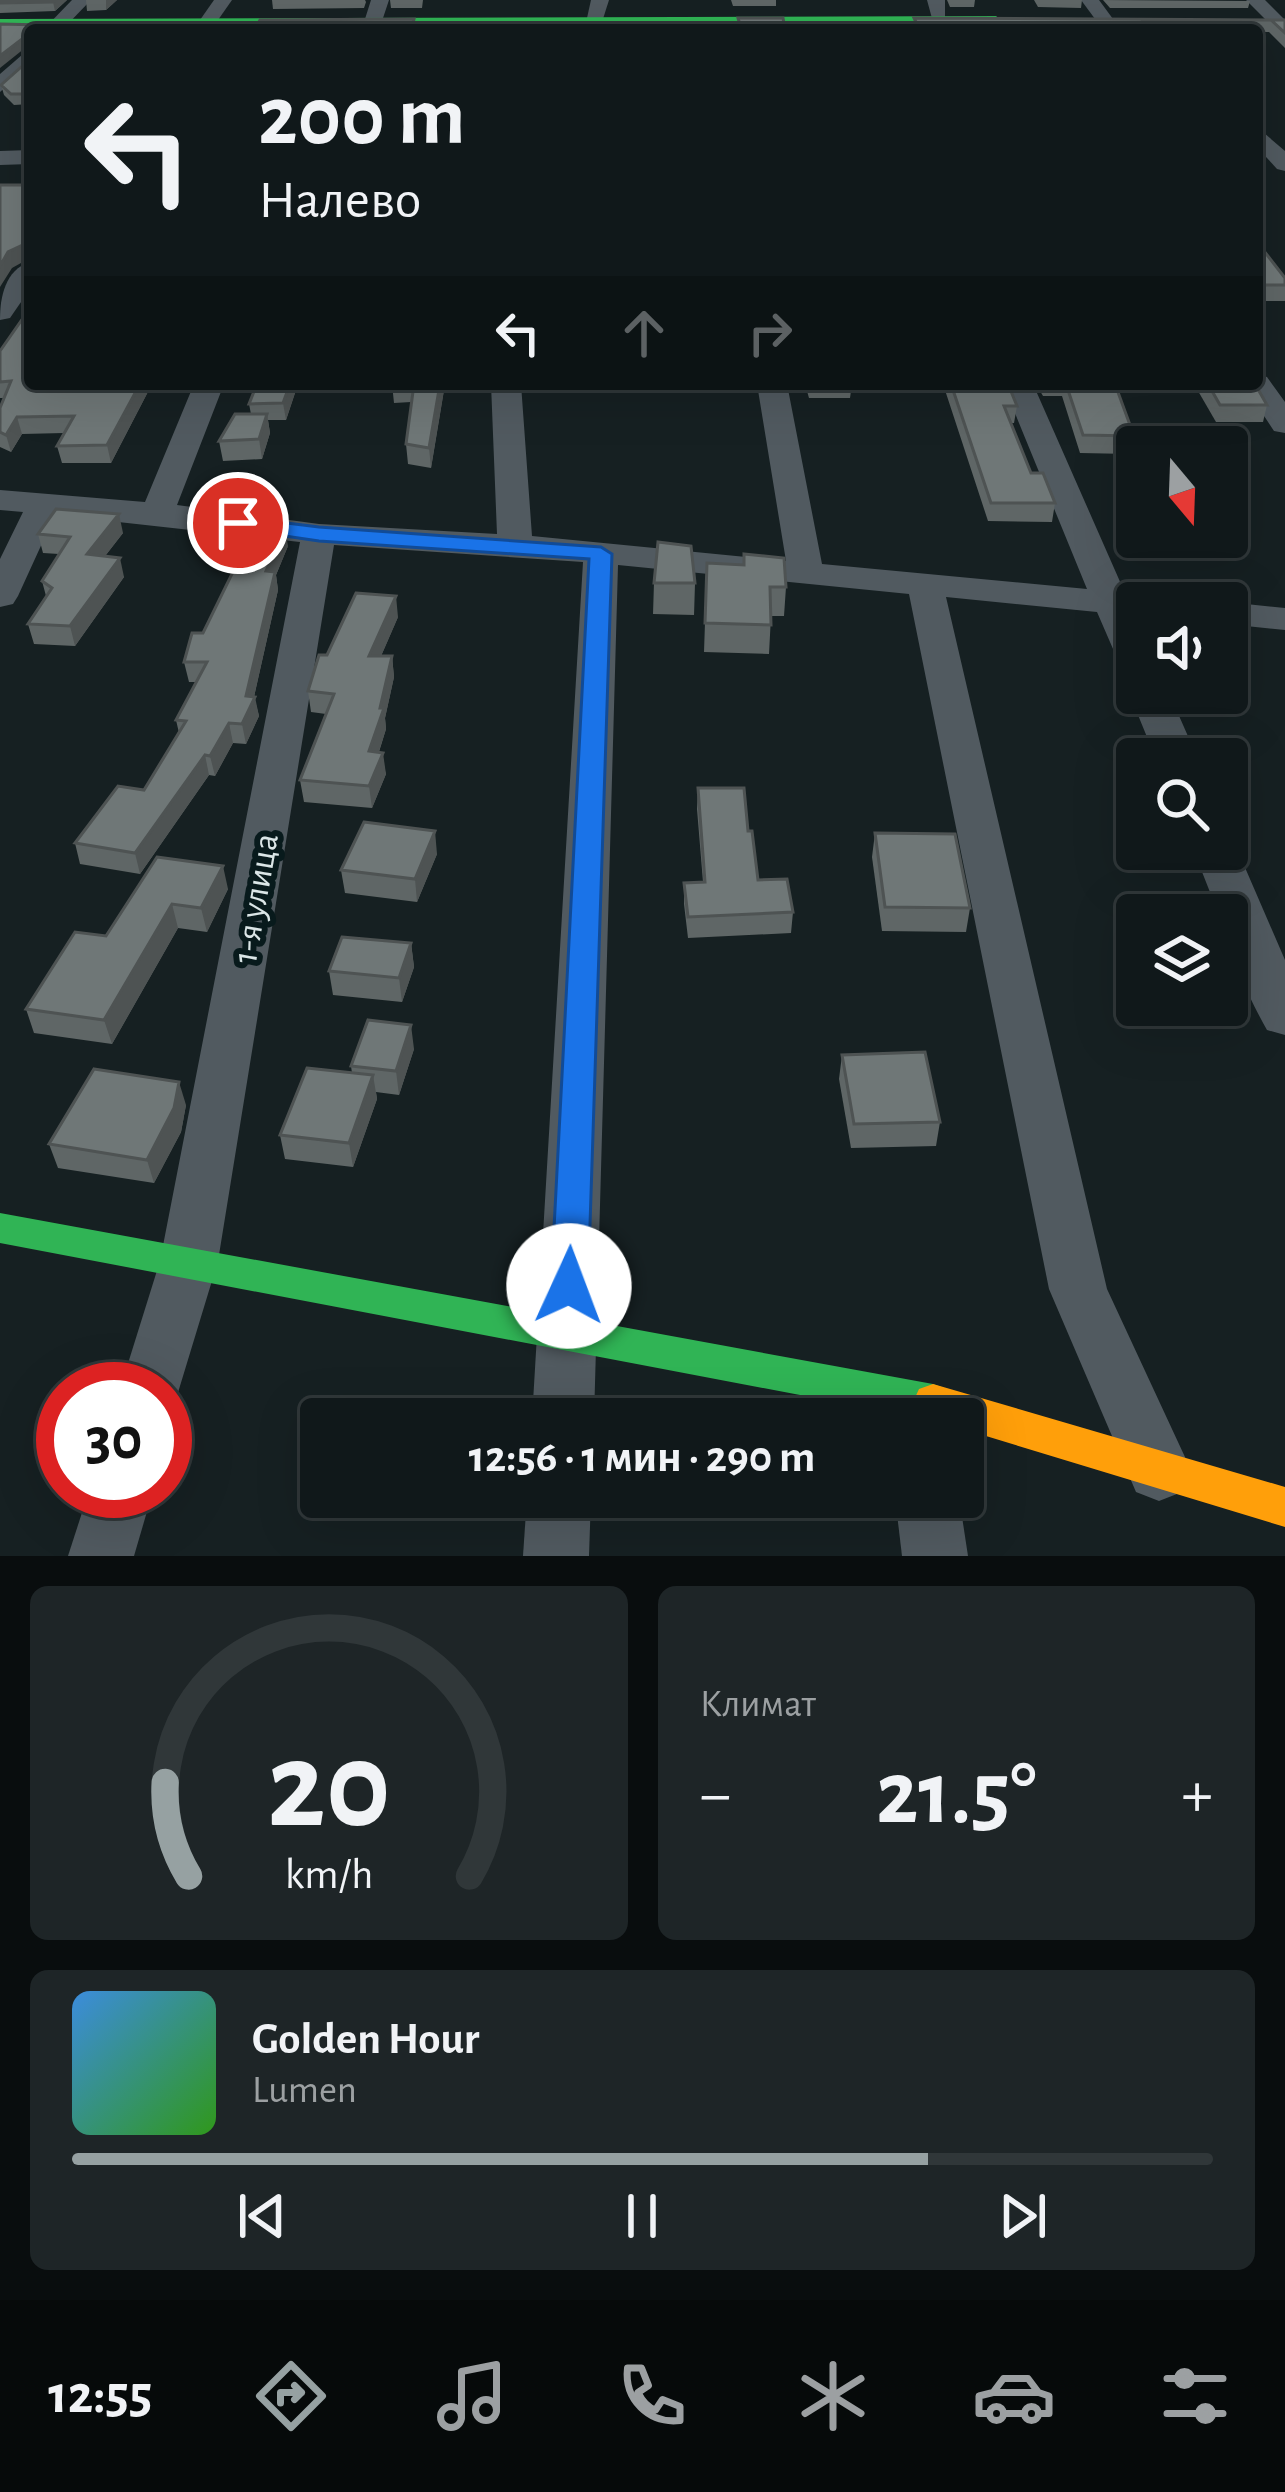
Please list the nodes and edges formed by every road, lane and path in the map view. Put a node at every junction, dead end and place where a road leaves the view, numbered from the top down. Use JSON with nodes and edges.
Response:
{"nodes":[{"id":1,"x":82,"y":0,"type":"edge"},
{"id":2,"x":598,"y":9,"type":"edge"},
{"id":3,"x":767,"y":9,"type":"edge"},
{"id":4,"x":937,"y":9,"type":"edge"},
{"id":5,"x":1097,"y":9,"type":"edge"},
{"id":6,"x":372,"y":17,"type":"edge"},
{"id":7,"x":210,"y":18,"type":"edge"},
{"id":8,"x":1011,"y":18,"type":"edge"},
{"id":9,"x":1058,"y":19,"type":"edge"},
{"id":10,"x":1137,"y":19,"type":"edge"},
{"id":11,"x":59,"y":24,"type":"edge"},
{"id":12,"x":107,"y":24,"type":"edge"},
{"id":13,"x":467,"y":24,"type":"edge"},
{"id":14,"x":488,"y":24,"type":"edge"},
{"id":15,"x":714,"y":24,"type":"edge"},
{"id":16,"x":861,"y":24,"type":"edge"},
{"id":17,"x":24,"y":60,"type":"edge"},
{"id":18,"x":0,"y":86,"type":"edge"},
{"id":19,"x":24,"y":278,"type":"edge"},
{"id":20,"x":0,"y":312,"type":"edge"},
{"id":21,"x":207,"y":390,"type":"edge"},
{"id":22,"x":506,"y":390,"type":"edge"},
{"id":23,"x":773,"y":390,"type":"edge"},
{"id":24,"x":1021,"y":390,"type":"edge"},
{"id":25,"x":1262,"y":390,"type":"edge"},
{"id":26,"x":1285,"y":424,"type":"edge"},
{"id":27,"x":0,"y":500,"type":"edge"},
{"id":28,"x":44,"y":503,"type":"junction"},
{"id":29,"x":157,"y":512,"type":"junction"},
{"id":30,"x":319,"y":534,"type":"junction"},
{"id":31,"x":515,"y":545,"type":"junction"},
{"id":32,"x":601,"y":554,"type":"junction"},
{"id":33,"x":806,"y":573,"type":"junction"},
{"id":34,"x":925,"y":584,"type":"junction"},
{"id":35,"x":1116,"y":587,"type":"edge"},
{"id":36,"x":0,"y":596,"type":"edge"},
{"id":37,"x":1116,"y":603,"type":"edge"},
{"id":38,"x":1248,"y":616,"type":"edge"},
{"id":39,"x":1285,"y":619,"type":"edge"},
{"id":40,"x":1224,"y":870,"type":"edge"},
{"id":41,"x":1285,"y":1017,"type":"edge"},
{"id":42,"x":0,"y":1228,"type":"edge"},
{"id":43,"x":188,"y":1261,"type":"junction"},
{"id":44,"x":567,"y":1332,"type":"junction"},
{"id":45,"x":159,"y":1362,"type":"edge"},
{"id":46,"x":564,"y":1398,"type":"edge"},
{"id":47,"x":873,"y":1398,"type":"edge"},
{"id":48,"x":984,"y":1425,"type":"edge"},
{"id":49,"x":1159,"y":1470,"type":"junction"},
{"id":50,"x":1285,"y":1507,"type":"edge"},
{"id":51,"x":113,"y":1518,"type":"edge"},
{"id":52,"x":558,"y":1518,"type":"edge"},
{"id":53,"x":930,"y":1518,"type":"edge"},
{"id":54,"x":101,"y":1556,"type":"edge"},
{"id":55,"x":556,"y":1556,"type":"edge"},
{"id":56,"x":935,"y":1556,"type":"edge"}],
"edges":[{"from":1,"to":11,"type":"street"},
{"from":2,"to":14,"type":"street"},
{"from":2,"to":15,"type":"street"},
{"from":3,"to":15,"type":"street"},
{"from":3,"to":16,"type":"street"},
{"from":4,"to":8,"type":"street"},
{"from":4,"to":16,"type":"street"},
{"from":5,"to":9,"type":"street"},
{"from":5,"to":10,"type":"street"},
{"from":6,"to":7,"type":"street"},
{"from":6,"to":13,"type":"street"},
{"from":7,"to":12,"type":"street"},
{"from":17,"to":18,"type":"street"},
{"from":19,"to":20,"type":"street"},
{"from":21,"to":29,"type":"street"},
{"from":22,"to":31,"type":"street"},
{"from":23,"to":33,"type":"street"},
{"from":24,"to":35,"type":"street"},
{"from":25,"to":26,"type":"street"},
{"from":27,"to":28,"type":"street"},
{"from":28,"to":29,"type":"street"},
{"from":28,"to":36,"type":"street"},
{"from":29,"to":30,"type":"street"},
{"from":30,"to":31,"type":"street"},
{"from":30,"to":43,"type":"street","name":"1-я улица"},
{"from":31,"to":32,"type":"street"},
{"from":32,"to":33,"type":"street"},
{"from":32,"to":44,"type":"street"},
{"from":33,"to":34,"type":"street"},
{"from":34,"to":37,"type":"street"},
{"from":34,"to":49,"type":"street"},
{"from":38,"to":39,"type":"street"},
{"from":40,"to":41,"type":"street"},
{"from":42,"to":43,"type":"street"},
{"from":43,"to":44,"type":"street"},
{"from":43,"to":45,"type":"street","name":"1-я улица"},
{"from":44,"to":46,"type":"street"},
{"from":44,"to":47,"type":"street"},
{"from":48,"to":49,"type":"street"},
{"from":49,"to":50,"type":"street"},
{"from":51,"to":54,"type":"street"},
{"from":52,"to":55,"type":"street"},
{"from":53,"to":56,"type":"street"}]}
